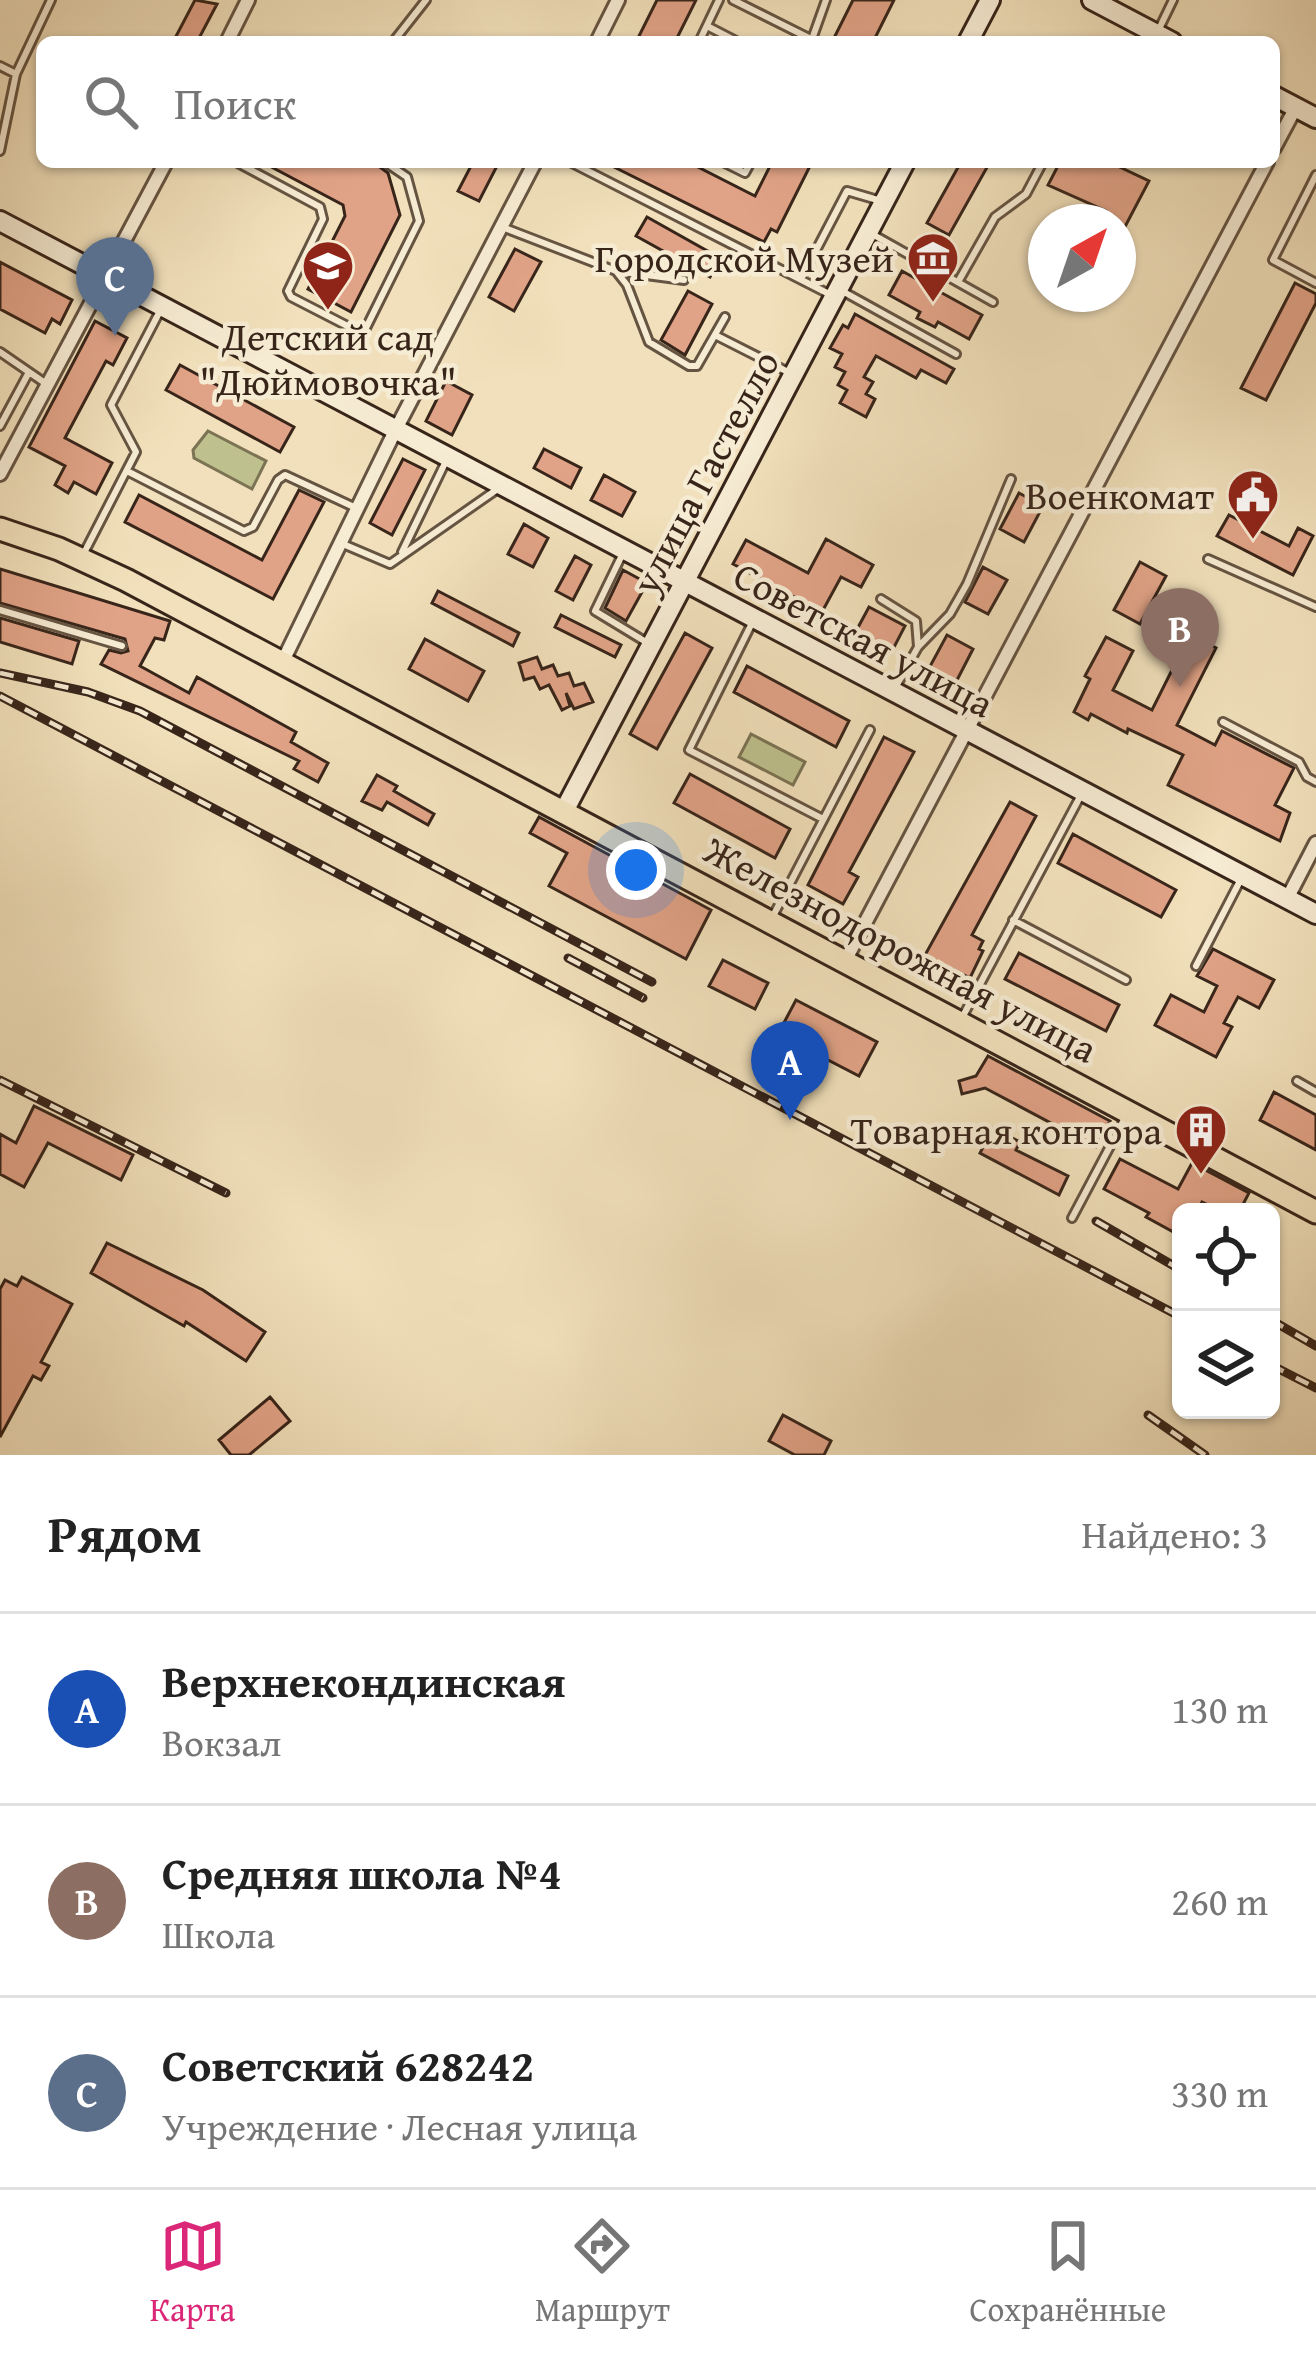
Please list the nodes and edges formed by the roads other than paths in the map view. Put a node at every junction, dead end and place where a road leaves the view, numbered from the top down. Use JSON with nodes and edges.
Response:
{"nodes":[{"id":1,"x":51,"y":0,"type":"edge"},
{"id":2,"x":248,"y":0,"type":"edge"},
{"id":3,"x":426,"y":0,"type":"edge"},
{"id":4,"x":618,"y":0,"type":"edge"},
{"id":5,"x":719,"y":0,"type":"edge"},
{"id":6,"x":733,"y":0,"type":"edge"},
{"id":7,"x":826,"y":0,"type":"edge"},
{"id":8,"x":990,"y":0,"type":"edge"},
{"id":9,"x":1092,"y":0,"type":"edge"},
{"id":10,"x":1173,"y":0,"type":"edge"},
{"id":11,"x":706,"y":26,"type":"junction"},
{"id":12,"x":230,"y":36,"type":"edge"},
{"id":13,"x":398,"y":36,"type":"edge"},
{"id":14,"x":600,"y":36,"type":"edge"},
{"id":15,"x":702,"y":36,"type":"edge"},
{"id":16,"x":726,"y":36,"type":"edge"},
{"id":17,"x":802,"y":36,"type":"edge"},
{"id":18,"x":814,"y":36,"type":"edge"},
{"id":19,"x":971,"y":36,"type":"edge"},
{"id":20,"x":1160,"y":36,"type":"edge"},
{"id":21,"x":1164,"y":36,"type":"edge"},
{"id":22,"x":0,"y":66,"type":"edge"},
{"id":23,"x":16,"y":74,"type":"junction"},
{"id":24,"x":1280,"y":99,"type":"edge"},
{"id":25,"x":1296,"y":107,"type":"junction"},
{"id":26,"x":1316,"y":118,"type":"edge"},
{"id":27,"x":1280,"y":137,"type":"edge"},
{"id":28,"x":0,"y":151,"type":"edge"},
{"id":29,"x":163,"y":168,"type":"edge"},
{"id":30,"x":253,"y":168,"type":"edge"},
{"id":31,"x":394,"y":168,"type":"edge"},
{"id":32,"x":532,"y":168,"type":"edge"},
{"id":33,"x":582,"y":168,"type":"edge"},
{"id":34,"x":902,"y":168,"type":"edge"},
{"id":35,"x":1040,"y":168,"type":"edge"},
{"id":36,"x":1264,"y":168,"type":"edge"},
{"id":37,"x":1316,"y":175,"type":"edge"},
{"id":38,"x":884,"y":202,"type":"junction"},
{"id":39,"x":0,"y":221,"type":"edge"},
{"id":40,"x":502,"y":226,"type":"junction"},
{"id":41,"x":868,"y":232,"type":"junction"},
{"id":42,"x":616,"y":271,"type":"junction"},
{"id":43,"x":107,"y":277,"type":"junction"},
{"id":44,"x":802,"y":279,"type":"junction"},
{"id":45,"x":684,"y":280,"type":"dead end"},
{"id":46,"x":958,"y":282,"type":"junction"},
{"id":47,"x":1316,"y":283,"type":"edge"},
{"id":48,"x":837,"y":293,"type":"junction"},
{"id":49,"x":993,"y":302,"type":"dead end"},
{"id":50,"x":162,"y":307,"type":"junction"},
{"id":51,"x":725,"y":317,"type":"dead end"},
{"id":52,"x":715,"y":335,"type":"junction"},
{"id":53,"x":0,"y":352,"type":"edge"},
{"id":54,"x":956,"y":354,"type":"dead end"},
{"id":55,"x":28,"y":374,"type":"junction"},
{"id":56,"x":793,"y":375,"type":"junction"},
{"id":57,"x":48,"y":385,"type":"junction"},
{"id":58,"x":0,"y":427,"type":"edge"},
{"id":59,"x":394,"y":431,"type":"junction"},
{"id":60,"x":4,"y":458,"type":"edge"},
{"id":61,"x":448,"y":458,"type":"junction"},
{"id":62,"x":127,"y":471,"type":"junction"},
{"id":63,"x":0,"y":474,"type":"edge"},
{"id":64,"x":1011,"y":479,"type":"dead end"},
{"id":65,"x":501,"y":487,"type":"junction"},
{"id":66,"x":356,"y":508,"type":"junction"},
{"id":67,"x":0,"y":529,"type":"edge"},
{"id":68,"x":340,"y":543,"type":"junction"},
{"id":69,"x":625,"y":550,"type":"junction"},
{"id":70,"x":400,"y":556,"type":"junction"},
{"id":71,"x":82,"y":559,"type":"junction"},
{"id":72,"x":1208,"y":559,"type":"dead end"},
{"id":73,"x":684,"y":581,"type":"junction"},
{"id":74,"x":881,"y":599,"type":"dead end"},
{"id":75,"x":1316,"y":607,"type":"edge"},
{"id":76,"x":0,"y":610,"type":"edge"},
{"id":77,"x":755,"y":618,"type":"junction"},
{"id":78,"x":651,"y":645,"type":"junction"},
{"id":79,"x":122,"y":646,"type":"dead end"},
{"id":80,"x":918,"y":647,"type":"junction"},
{"id":81,"x":282,"y":662,"type":"junction"},
{"id":82,"x":893,"y":691,"type":"junction"},
{"id":83,"x":1223,"y":722,"type":"dead end"},
{"id":84,"x":870,"y":730,"type":"dead end"},
{"id":85,"x":966,"y":730,"type":"junction"},
{"id":86,"x":1316,"y":782,"type":"edge"},
{"id":87,"x":1083,"y":791,"type":"junction"},
{"id":88,"x":563,"y":813,"type":"junction"},
{"id":89,"x":824,"y":819,"type":"junction"},
{"id":90,"x":1316,"y":843,"type":"edge"},
{"id":91,"x":1242,"y":875,"type":"junction"},
{"id":92,"x":1287,"y":898,"type":"junction"},
{"id":93,"x":1316,"y":914,"type":"edge"},
{"id":94,"x":1013,"y":920,"type":"junction"},
{"id":95,"x":770,"y":922,"type":"junction"},
{"id":96,"x":845,"y":961,"type":"junction"},
{"id":97,"x":1196,"y":966,"type":"dead end"},
{"id":98,"x":1126,"y":980,"type":"dead end"},
{"id":99,"x":960,"y":1022,"type":"junction"},
{"id":100,"x":1297,"y":1082,"type":"dead end"},
{"id":101,"x":1316,"y":1092,"type":"edge"},
{"id":102,"x":1129,"y":1110,"type":"junction"},
{"id":103,"x":1316,"y":1212,"type":"edge"},
{"id":104,"x":1072,"y":1218,"type":"dead end"}],
"edges":[{"from":1,"to":23,"type":"lane"},
{"from":2,"to":12,"type":"street"},
{"from":3,"to":13,"type":"lane"},
{"from":4,"to":14,"type":"street"},
{"from":5,"to":11,"type":"lane"},
{"from":6,"to":17,"type":"lane"},
{"from":7,"to":18,"type":"lane"},
{"from":8,"to":19,"type":"street"},
{"from":9,"to":20,"type":"street"},
{"from":10,"to":21,"type":"lane"},
{"from":11,"to":15,"type":"lane"},
{"from":11,"to":16,"type":"lane"},
{"from":22,"to":23,"type":"lane"},
{"from":23,"to":28,"type":"lane"},
{"from":24,"to":25,"type":"street"},
{"from":25,"to":26,"type":"street"},
{"from":25,"to":27,"type":"street"},
{"from":29,"to":43,"type":"street"},
{"from":30,"to":31,"type":"lane"},
{"from":32,"to":40,"type":"street"},
{"from":33,"to":44,"type":"lane"},
{"from":34,"to":38,"type":"street","name":"улица Гастелло"},
{"from":35,"to":46,"type":"lane"},
{"from":36,"to":85,"type":"street"},
{"from":37,"to":47,"type":"lane"},
{"from":38,"to":41,"type":"street","name":"улица Гастелло"},
{"from":38,"to":44,"type":"lane"},
{"from":39,"to":43,"type":"street","name":"Советская улица"},
{"from":40,"to":42,"type":"lane"},
{"from":40,"to":59,"type":"street"},
{"from":41,"to":46,"type":"lane"},
{"from":41,"to":48,"type":"street","name":"улица Гастелло"},
{"from":42,"to":45,"type":"lane"},
{"from":42,"to":52,"type":"lane"},
{"from":43,"to":50,"type":"street","name":"Советская улица"},
{"from":43,"to":57,"type":"street"},
{"from":44,"to":48,"type":"lane"},
{"from":46,"to":49,"type":"lane"},
{"from":48,"to":54,"type":"lane"},
{"from":48,"to":56,"type":"street","name":"улица Гастелло"},
{"from":50,"to":59,"type":"street","name":"Советская улица"},
{"from":50,"to":62,"type":"lane"},
{"from":51,"to":52,"type":"lane"},
{"from":52,"to":56,"type":"lane"},
{"from":53,"to":55,"type":"lane"},
{"from":55,"to":57,"type":"lane"},
{"from":55,"to":58,"type":"lane"},
{"from":56,"to":73,"type":"street","name":"улица Гастелло"},
{"from":57,"to":60,"type":"street"},
{"from":59,"to":61,"type":"street","name":"Советская улица"},
{"from":59,"to":66,"type":"street"},
{"from":60,"to":63,"type":"street"},
{"from":61,"to":65,"type":"street","name":"Советская улица"},
{"from":61,"to":70,"type":"lane"},
{"from":62,"to":66,"type":"lane"},
{"from":62,"to":71,"type":"lane"},
{"from":64,"to":80,"type":"lane"},
{"from":65,"to":69,"type":"street","name":"Советская улица"},
{"from":65,"to":70,"type":"lane"},
{"from":66,"to":68,"type":"street"},
{"from":67,"to":71,"type":"main road","name":"Железнодорожная улица"},
{"from":68,"to":70,"type":"lane"},
{"from":68,"to":81,"type":"street"},
{"from":69,"to":73,"type":"street","name":"Советская улица"},
{"from":69,"to":78,"type":"lane"},
{"from":71,"to":81,"type":"main road","name":"Железнодорожная улица"},
{"from":72,"to":75,"type":"lane"},
{"from":73,"to":77,"type":"street","name":"Советская улица"},
{"from":73,"to":78,"type":"street","name":"улица Гастелло"},
{"from":74,"to":80,"type":"lane"},
{"from":76,"to":79,"type":"lane"},
{"from":77,"to":82,"type":"street","name":"Советская улица"},
{"from":77,"to":89,"type":"lane"},
{"from":78,"to":88,"type":"street","name":"улица Гастелло"},
{"from":80,"to":82,"type":"lane"},
{"from":81,"to":88,"type":"main road","name":"Железнодорожная улица"},
{"from":82,"to":85,"type":"street","name":"Советская улица"},
{"from":83,"to":86,"type":"lane"},
{"from":84,"to":89,"type":"lane"},
{"from":85,"to":87,"type":"street","name":"Советская улица"},
{"from":85,"to":96,"type":"street"},
{"from":87,"to":91,"type":"street","name":"Советская улица"},
{"from":87,"to":94,"type":"lane"},
{"from":88,"to":95,"type":"main road","name":"Железнодорожная улица"},
{"from":89,"to":95,"type":"lane"},
{"from":90,"to":92,"type":"street"},
{"from":91,"to":92,"type":"street","name":"Советская улица"},
{"from":91,"to":97,"type":"lane"},
{"from":92,"to":93,"type":"street","name":"Советская улица"},
{"from":94,"to":98,"type":"lane"},
{"from":94,"to":99,"type":"lane"},
{"from":95,"to":96,"type":"main road","name":"Железнодорожная улица"},
{"from":96,"to":99,"type":"main road","name":"Железнодорожная улица"},
{"from":99,"to":102,"type":"main road","name":"Железнодорожная улица"},
{"from":100,"to":101,"type":"lane"},
{"from":102,"to":103,"type":"main road","name":"Железнодорожная улица"},
{"from":102,"to":104,"type":"lane"}]}
